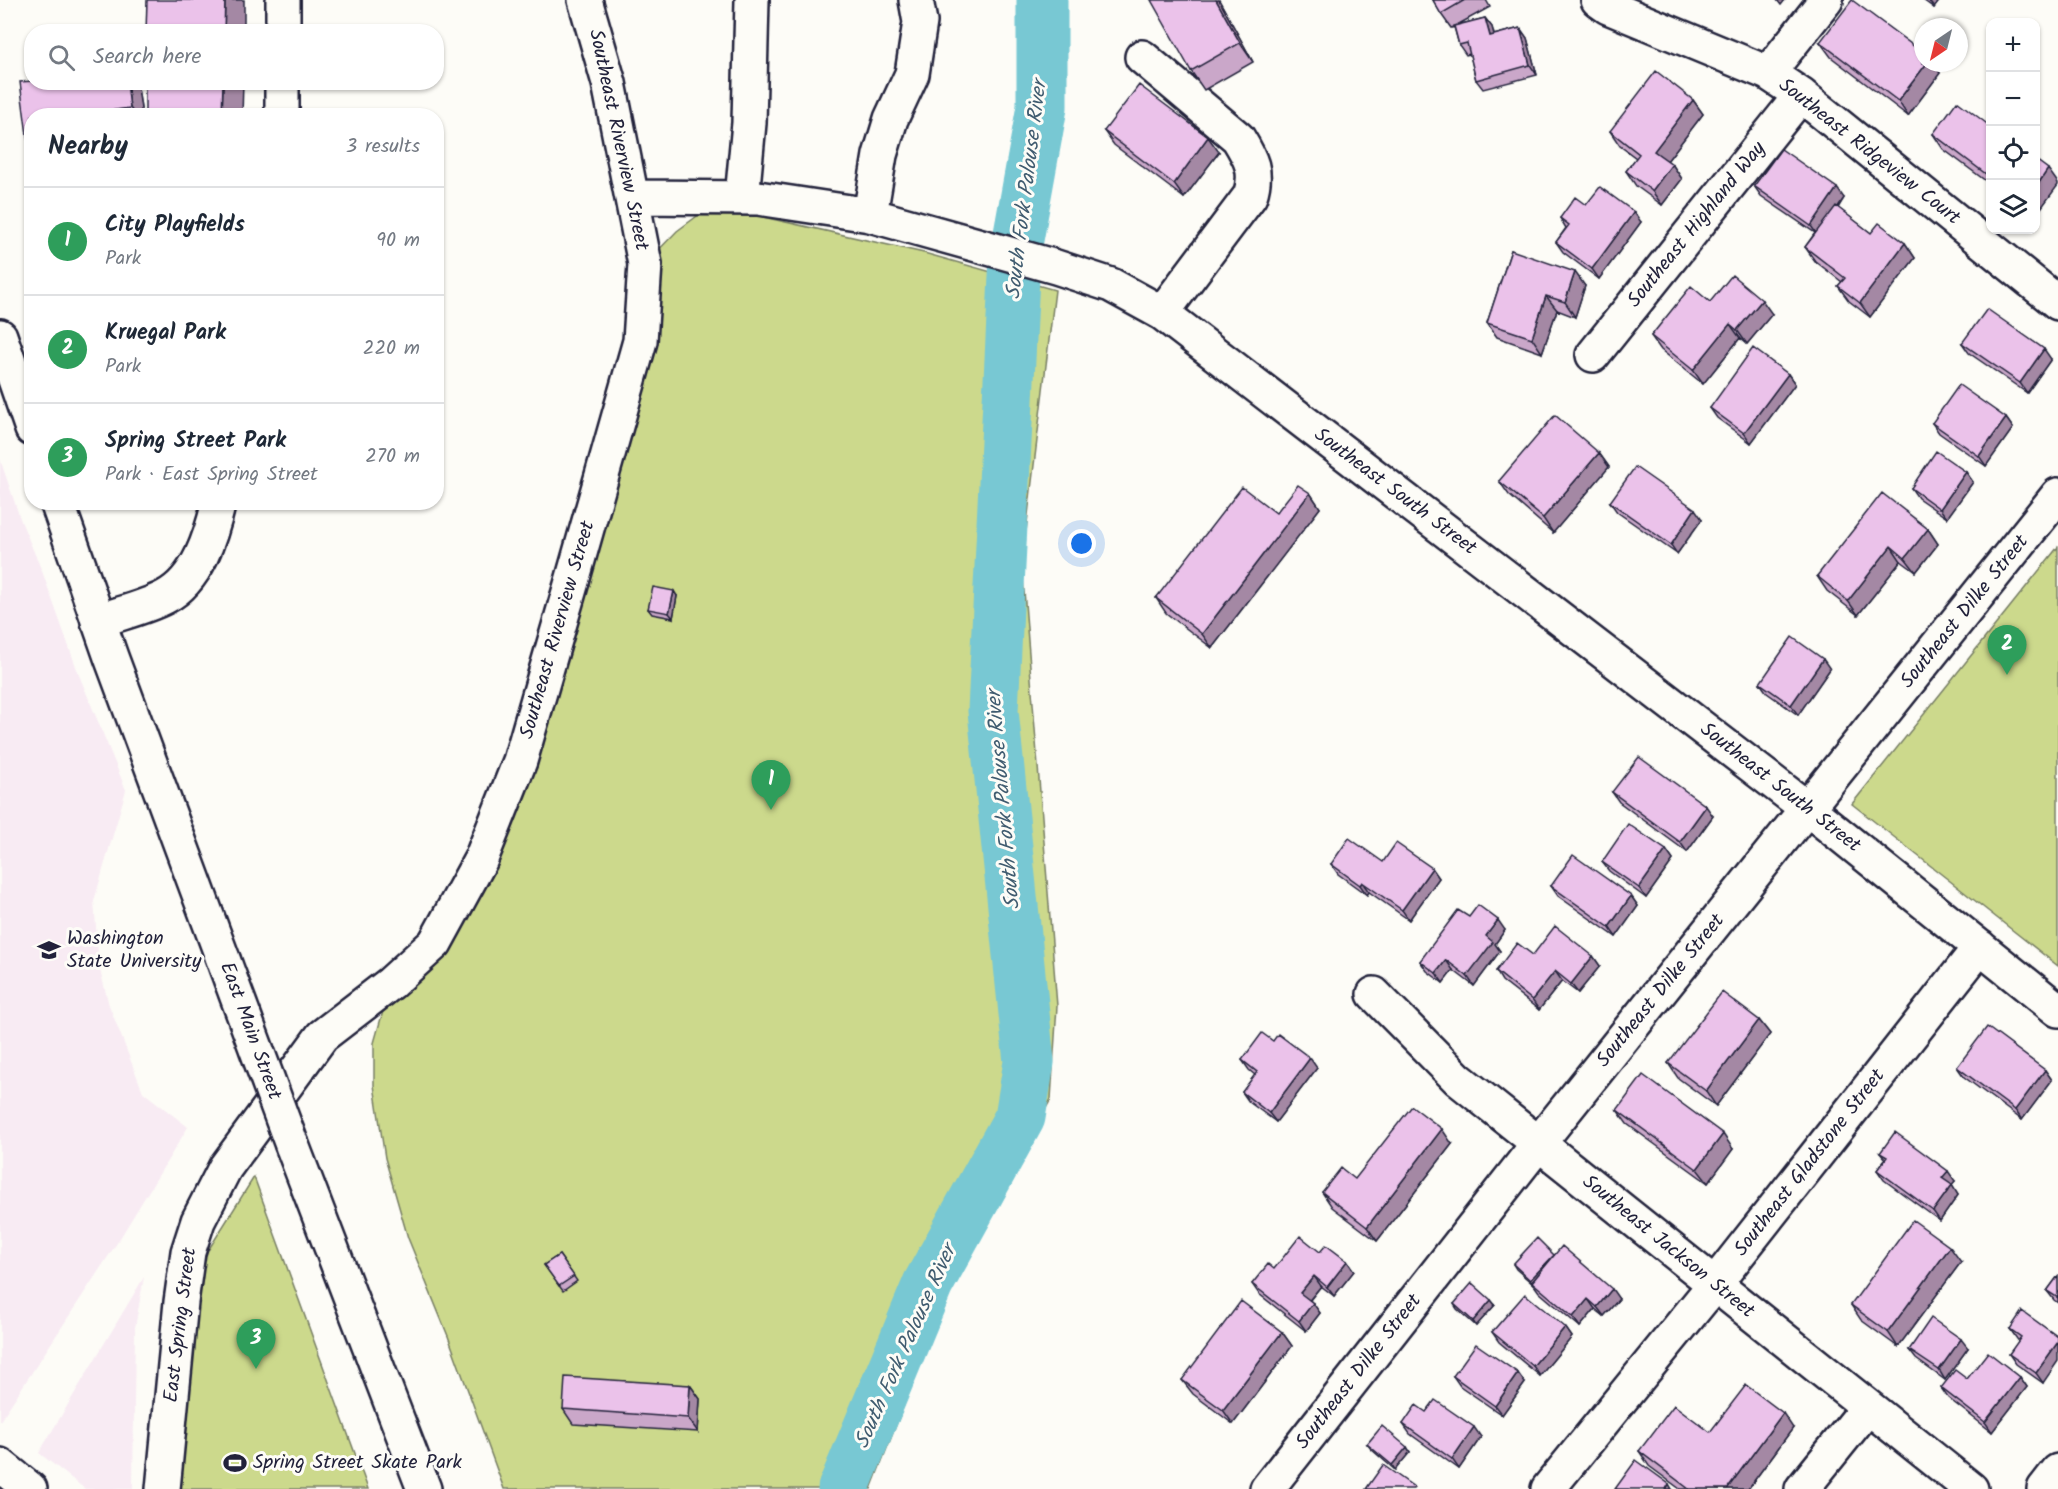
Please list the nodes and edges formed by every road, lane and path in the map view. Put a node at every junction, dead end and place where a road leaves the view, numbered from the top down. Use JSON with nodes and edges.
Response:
{"nodes":[{"id":1,"x":283,"y":0,"type":"edge"},
{"id":2,"x":585,"y":0,"type":"edge"},
{"id":3,"x":752,"y":0,"type":"edge"},
{"id":4,"x":916,"y":0,"type":"edge"},
{"id":5,"x":1598,"y":0,"type":"edge"},
{"id":6,"x":1826,"y":0,"type":"edge"},
{"id":7,"x":283,"y":24,"type":"edge"},
{"id":8,"x":1142,"y":57,"type":"dead end"},
{"id":9,"x":1767,"y":73,"type":"junction"},
{"id":10,"x":282,"y":90,"type":"edge"},
{"id":11,"x":1801,"y":94,"type":"junction"},
{"id":12,"x":282,"y":108,"type":"edge"},
{"id":13,"x":633,"y":197,"type":"junction"},
{"id":14,"x":742,"y":198,"type":"junction"},
{"id":15,"x":870,"y":216,"type":"junction"},
{"id":16,"x":2058,"y":303,"type":"edge"},
{"id":17,"x":1162,"y":313,"type":"junction"},
{"id":18,"x":0,"y":336,"type":"edge"},
{"id":19,"x":1593,"y":355,"type":"dead end"},
{"id":20,"x":24,"y":390,"type":"edge"},
{"id":21,"x":2058,"y":495,"type":"edge"},
{"id":22,"x":60,"y":510,"type":"edge"},
{"id":23,"x":217,"y":510,"type":"edge"},
{"id":24,"x":98,"y":621,"type":"junction"},
{"id":25,"x":1809,"y":809,"type":"junction"},
{"id":26,"x":1980,"y":947,"type":"junction"},
{"id":27,"x":1374,"y":994,"type":"dead end"},
{"id":28,"x":2058,"y":1010,"type":"edge"},
{"id":29,"x":1538,"y":1144,"type":"junction"},
{"id":30,"x":225,"y":1168,"type":"joint"},
{"id":31,"x":1714,"y":1285,"type":"junction"},
{"id":32,"x":1868,"y":1407,"type":"junction"},
{"id":33,"x":0,"y":1465,"type":"edge"},
{"id":34,"x":2058,"y":1471,"type":"edge"},
{"id":35,"x":30,"y":1489,"type":"edge"},
{"id":36,"x":163,"y":1489,"type":"edge"},
{"id":37,"x":424,"y":1489,"type":"edge"},
{"id":38,"x":1267,"y":1489,"type":"edge"},
{"id":39,"x":1548,"y":1489,"type":"edge"},
{"id":40,"x":1802,"y":1489,"type":"edge"},
{"id":41,"x":1971,"y":1489,"type":"edge"},
{"id":42,"x":2044,"y":1489,"type":"edge"}],
"edges":[{"from":1,"to":7,"type":"street"},
{"from":2,"to":13,"type":"street","name":"Southeast Riverview Street"},
{"from":3,"to":14,"type":"street"},
{"from":4,"to":15,"type":"street"},
{"from":5,"to":9,"type":"street","name":"Southeast Ridgeview Court"},
{"from":6,"to":9,"type":"street"},
{"from":8,"to":17,"type":"street"},
{"from":9,"to":11,"type":"street","name":"Southeast Ridgeview Court"},
{"from":10,"to":12,"type":"street"},
{"from":11,"to":16,"type":"street","name":"Southeast Ridgeview Court"},
{"from":11,"to":19,"type":"street","name":"Southeast Highland Way"},
{"from":13,"to":14,"type":"street","name":"Southeast South Street"},
{"from":13,"to":30,"type":"street","name":"Southeast Riverview Street"},
{"from":14,"to":15,"type":"street","name":"Southeast South Street"},
{"from":15,"to":17,"type":"street","name":"Southeast South Street"},
{"from":17,"to":25,"type":"street","name":"Southeast South Street"},
{"from":18,"to":20,"type":"street"},
{"from":21,"to":25,"type":"street","name":"Southeast Dilke Street"},
{"from":22,"to":24,"type":"street","name":"East Main Street"},
{"from":23,"to":24,"type":"street"},
{"from":24,"to":37,"type":"street","name":"East Main Street","bridge":true},
{"from":25,"to":26,"type":"street","name":"Southeast South Street"},
{"from":25,"to":29,"type":"street","name":"Southeast Dilke Street"},
{"from":26,"to":28,"type":"street","name":"Southeast South Street"},
{"from":26,"to":31,"type":"street","name":"Southeast Gladstone Street"},
{"from":27,"to":29,"type":"street","name":"Southeast Jackson Street"},
{"from":29,"to":31,"type":"street","name":"Southeast Jackson Street"},
{"from":29,"to":38,"type":"street","name":"Southeast Dilke Street"},
{"from":30,"to":36,"type":"street","name":"East Spring Street"},
{"from":31,"to":32,"type":"street","name":"Southeast Jackson Street"},
{"from":31,"to":39,"type":"street","name":"Southeast Gladstone Street"},
{"from":32,"to":40,"type":"street"},
{"from":32,"to":41,"type":"street","name":"Southeast Jackson Street"},
{"from":33,"to":35,"type":"street"},
{"from":34,"to":42,"type":"street"}]}
